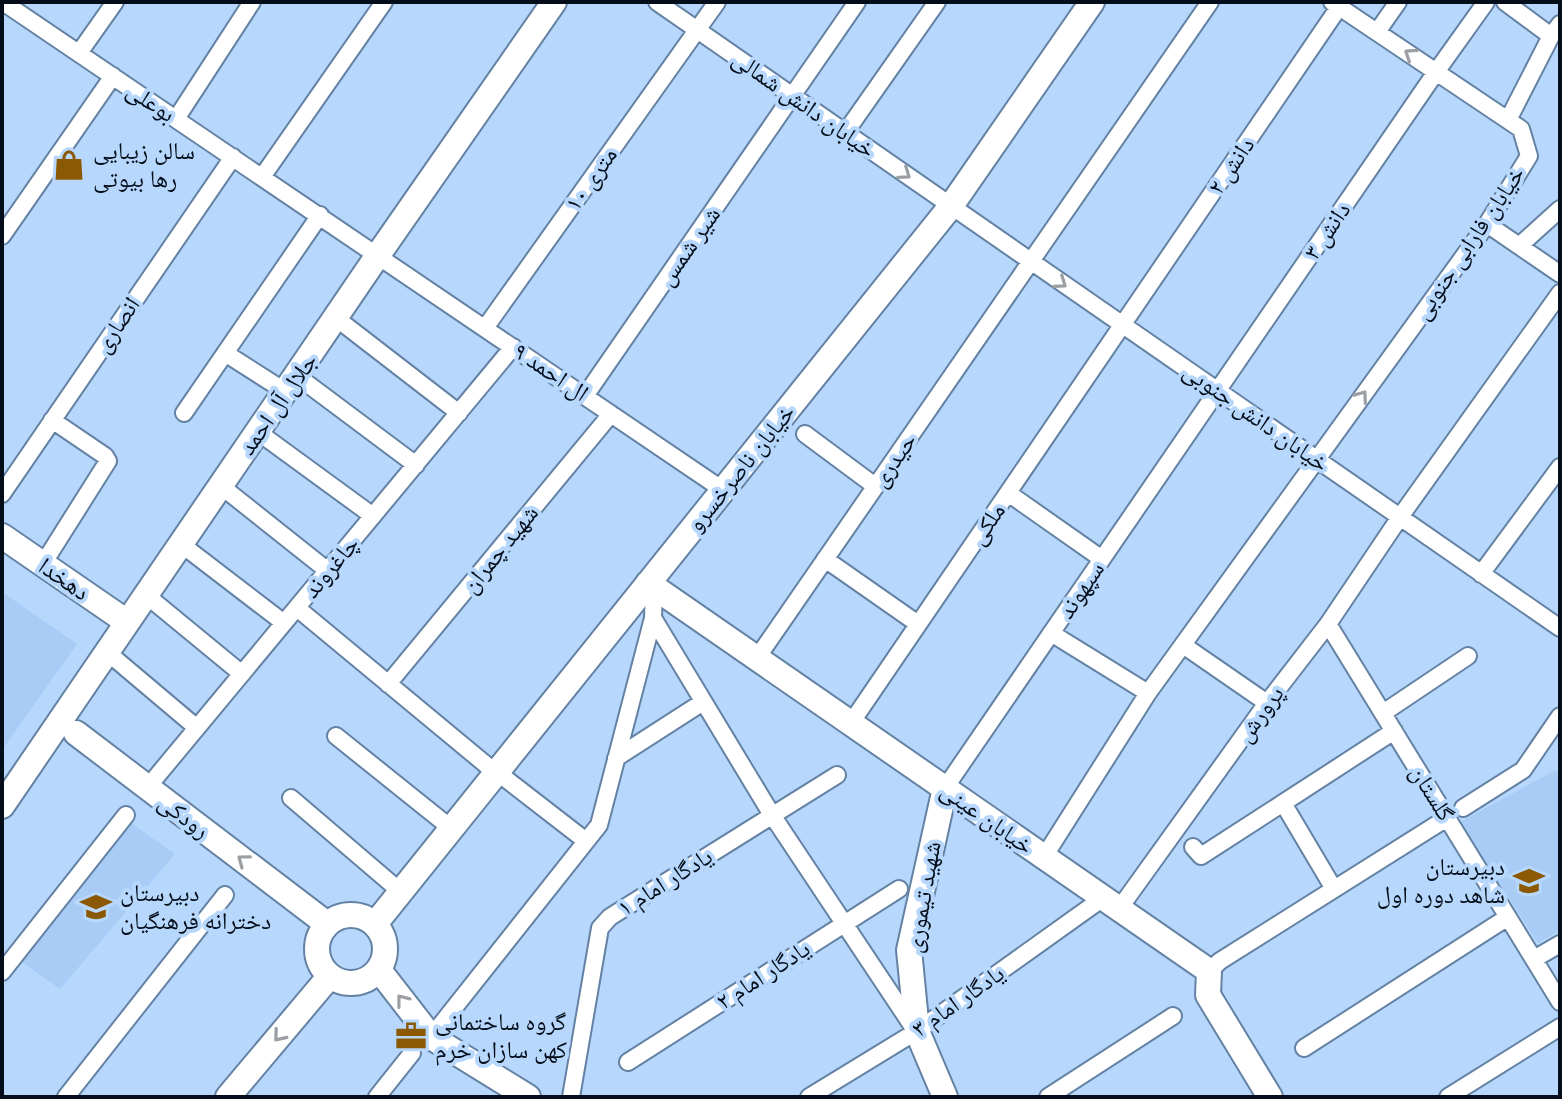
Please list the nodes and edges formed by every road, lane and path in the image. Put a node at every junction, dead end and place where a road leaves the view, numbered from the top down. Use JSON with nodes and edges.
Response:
{"nodes":[{"id":1,"x":3,"y":2,"type":"edge"},
{"id":2,"x":115,"y":2,"type":"edge"},
{"id":3,"x":252,"y":2,"type":"edge"},
{"id":4,"x":384,"y":2,"type":"edge"},
{"id":5,"x":554,"y":2,"type":"edge"},
{"id":6,"x":657,"y":2,"type":"edge"},
{"id":7,"x":717,"y":2,"type":"edge"},
{"id":8,"x":857,"y":2,"type":"edge"},
{"id":9,"x":937,"y":2,"type":"edge"},
{"id":10,"x":1092,"y":2,"type":"edge"},
{"id":11,"x":1210,"y":2,"type":"edge"},
{"id":12,"x":1398,"y":2,"type":"edge"},
{"id":13,"x":1486,"y":2,"type":"edge"},
{"id":14,"x":1505,"y":2,"type":"edge"},
{"id":15,"x":1336,"y":4,"type":"edge"},
{"id":16,"x":697,"y":30,"type":"junction"},
{"id":17,"x":1556,"y":30,"type":"edge"},
{"id":18,"x":1377,"y":32,"type":"junction"},
{"id":19,"x":79,"y":53,"type":"junction"},
{"id":20,"x":1436,"y":72,"type":"junction"},
{"id":21,"x":113,"y":76,"type":"junction"},
{"id":22,"x":792,"y":96,"type":"junction"},
{"id":23,"x":176,"y":119,"type":"junction"},
{"id":24,"x":1508,"y":120,"type":"junction"},
{"id":25,"x":845,"y":133,"type":"junction"},
{"id":26,"x":233,"y":157,"type":"junction"},
{"id":27,"x":262,"y":177,"type":"junction"},
{"id":28,"x":951,"y":206,"type":"junction"},
{"id":29,"x":1560,"y":209,"type":"edge"},
{"id":30,"x":320,"y":215,"type":"junction"},
{"id":31,"x":1487,"y":224,"type":"junction"},
{"id":32,"x":2,"y":236,"type":"edge"},
{"id":33,"x":1519,"y":246,"type":"junction"},
{"id":34,"x":378,"y":255,"type":"junction"},
{"id":35,"x":1031,"y":261,"type":"junction"},
{"id":36,"x":1560,"y":274,"type":"edge"},
{"id":37,"x":1560,"y":293,"type":"edge"},
{"id":38,"x":336,"y":318,"type":"junction"},
{"id":39,"x":1123,"y":325,"type":"junction"},
{"id":40,"x":485,"y":328,"type":"junction"},
{"id":41,"x":513,"y":347,"type":"junction"},
{"id":42,"x":225,"y":353,"type":"junction"},
{"id":43,"x":291,"y":384,"type":"junction"},
{"id":44,"x":1217,"y":391,"type":"junction"},
{"id":45,"x":585,"y":396,"type":"junction"},
{"id":46,"x":184,"y":413,"type":"dead end"},
{"id":47,"x":459,"y":413,"type":"junction"},
{"id":48,"x":611,"y":414,"type":"junction"},
{"id":49,"x":52,"y":420,"type":"junction"},
{"id":50,"x":258,"y":432,"type":"junction"},
{"id":51,"x":805,"y":434,"type":"dead end"},
{"id":52,"x":1316,"y":459,"type":"junction"},
{"id":53,"x":416,"y":465,"type":"junction"},
{"id":54,"x":1560,"y":467,"type":"edge"},
{"id":55,"x":221,"y":486,"type":"junction"},
{"id":56,"x":875,"y":486,"type":"junction"},
{"id":57,"x":723,"y":490,"type":"junction"},
{"id":58,"x":1008,"y":493,"type":"junction"},
{"id":59,"x":2,"y":494,"type":"edge"},
{"id":60,"x":373,"y":516,"type":"junction"},
{"id":61,"x":1400,"y":517,"type":"junction"},
{"id":62,"x":2,"y":536,"type":"edge"},
{"id":63,"x":181,"y":544,"type":"junction"},
{"id":64,"x":825,"y":559,"type":"junction"},
{"id":65,"x":1102,"y":559,"type":"junction"},
{"id":66,"x":43,"y":564,"type":"junction"},
{"id":67,"x":328,"y":571,"type":"junction"},
{"id":68,"x":1481,"y":574,"type":"junction"},
{"id":69,"x":651,"y":585,"type":"junction"},
{"id":70,"x":146,"y":595,"type":"junction"},
{"id":71,"x":297,"y":608,"type":"junction"},
{"id":72,"x":653,"y":618,"type":"junction"},
{"id":73,"x":127,"y":622,"type":"junction"},
{"id":74,"x":284,"y":623,"type":"junction"},
{"id":75,"x":918,"y":624,"type":"junction"},
{"id":76,"x":1328,"y":624,"type":"junction"},
{"id":77,"x":1560,"y":628,"type":"edge"},
{"id":78,"x":1051,"y":633,"type":"junction"},
{"id":79,"x":1183,"y":645,"type":"junction"},
{"id":80,"x":107,"y":652,"type":"junction"},
{"id":81,"x":1468,"y":656,"type":"dead end"},
{"id":82,"x":757,"y":658,"type":"junction"},
{"id":83,"x":242,"y":674,"type":"junction"},
{"id":84,"x":388,"y":684,"type":"junction"},
{"id":85,"x":1148,"y":693,"type":"junction"},
{"id":86,"x":703,"y":702,"type":"junction"},
{"id":87,"x":1267,"y":703,"type":"junction"},
{"id":88,"x":70,"y":705,"type":"junction"},
{"id":89,"x":1383,"y":713,"type":"junction"},
{"id":90,"x":1560,"y":716,"type":"edge"},
{"id":91,"x":851,"y":723,"type":"junction"},
{"id":92,"x":197,"y":728,"type":"junction"},
{"id":93,"x":1394,"y":731,"type":"junction"},
{"id":94,"x":76,"y":733,"type":"junction"},
{"id":95,"x":336,"y":736,"type":"dead end"},
{"id":96,"x":38,"y":753,"type":"junction"},
{"id":97,"x":616,"y":758,"type":"junction"},
{"id":98,"x":837,"y":775,"type":"dead end"},
{"id":99,"x":501,"y":776,"type":"junction"},
{"id":100,"x":147,"y":788,"type":"junction"},
{"id":101,"x":945,"y":788,"type":"junction"},
{"id":102,"x":291,"y":798,"type":"dead end"},
{"id":103,"x":1283,"y":803,"type":"junction"},
{"id":104,"x":2,"y":806,"type":"edge"},
{"id":105,"x":1463,"y":808,"type":"dead end"},
{"id":106,"x":126,"y":815,"type":"dead end"},
{"id":107,"x":772,"y":815,"type":"junction"},
{"id":108,"x":1447,"y":818,"type":"junction"},
{"id":109,"x":452,"y":829,"type":"junction"},
{"id":110,"x":586,"y":841,"type":"junction"},
{"id":111,"x":1193,"y":847,"type":"dead end"},
{"id":112,"x":1044,"y":857,"type":"junction"},
{"id":113,"x":899,"y":889,"type":"dead end"},
{"id":114,"x":1334,"y":889,"type":"junction"},
{"id":115,"x":401,"y":892,"type":"junction"},
{"id":116,"x":225,"y":895,"type":"dead end"},
{"id":117,"x":1111,"y":904,"type":"junction"},
{"id":118,"x":1508,"y":917,"type":"junction"},
{"id":119,"x":844,"y":923,"type":"junction"},
{"id":120,"x":327,"y":924,"type":"junction"},
{"id":121,"x":375,"y":924,"type":"junction"},
{"id":122,"x":1560,"y":944,"type":"edge"},
{"id":123,"x":1534,"y":959,"type":"junction"},
{"id":124,"x":379,"y":970,"type":"junction"},
{"id":125,"x":1209,"y":971,"type":"junction"},
{"id":126,"x":2,"y":972,"type":"edge"},
{"id":127,"x":329,"y":977,"type":"junction"},
{"id":128,"x":1560,"y":1002,"type":"edge"},
{"id":129,"x":1173,"y":1016,"type":"dead end"},
{"id":130,"x":1560,"y":1027,"type":"edge"},
{"id":131,"x":917,"y":1031,"type":"junction"},
{"id":132,"x":421,"y":1045,"type":"junction"},
{"id":133,"x":1304,"y":1048,"type":"dead end"},
{"id":134,"x":628,"y":1062,"type":"dead end"},
{"id":135,"x":66,"y":1097,"type":"edge"},
{"id":136,"x":228,"y":1097,"type":"edge"},
{"id":137,"x":377,"y":1097,"type":"edge"},
{"id":138,"x":528,"y":1097,"type":"edge"},
{"id":139,"x":571,"y":1097,"type":"edge"},
{"id":140,"x":809,"y":1097,"type":"edge"},
{"id":141,"x":945,"y":1097,"type":"edge"},
{"id":142,"x":1048,"y":1097,"type":"edge"},
{"id":143,"x":1270,"y":1097,"type":"edge"},
{"id":144,"x":1448,"y":1097,"type":"edge"}],
"edges":[{"from":1,"to":19,"type":"street","name":"بوعلی"},
{"from":2,"to":19,"type":"street"},
{"from":3,"to":23,"type":"street"},
{"from":4,"to":27,"type":"street"},
{"from":5,"to":34,"type":"street","name":"جلال آل احمد"},
{"from":6,"to":16,"type":"street","name":"خیابان دانش شمالی"},
{"from":7,"to":16,"type":"street","name":"۱۰ متری"},
{"from":8,"to":22,"type":"street"},
{"from":9,"to":25,"type":"street"},
{"from":10,"to":28,"type":"street","name":"خیابان ناصرخسرو"},
{"from":11,"to":35,"type":"street","name":"حیدری"},
{"from":12,"to":18,"type":"street"},
{"from":13,"to":20,"type":"street","name":"دانش ۳"},
{"from":14,"to":17,"type":"street"},
{"from":15,"to":18,"type":"street","name":"خیابان فارابی جنوبی"},
{"from":15,"to":39,"type":"street","name":"دانش ۲"},
{"from":16,"to":22,"type":"street","name":"خیابان دانش شمالی"},
{"from":16,"to":40,"type":"street","name":"۱۰ متری"},
{"from":17,"to":24,"type":"street"},
{"from":20,"to":18,"type":"street","name":"خیابان فارابی جنوبی","one_way":true},
{"from":19,"to":21,"type":"street","name":"بوعلی"},
{"from":20,"to":24,"type":"street","name":"خیابان فارابی جنوبی"},
{"from":20,"to":44,"type":"street","name":"دانش ۳"},
{"from":21,"to":23,"type":"street","name":"بوعلی"},
{"from":21,"to":32,"type":"street"},
{"from":22,"to":25,"type":"street","name":"خیابان دانش شمالی"},
{"from":22,"to":45,"type":"street","name":"شیر شمس"},
{"from":23,"to":26,"type":"street","name":"بوعلی"},
{"from":24,"to":31,"type":"street","name":"خیابان فارابی جنوبی"},
{"from":25,"to":28,"type":"street","name":"خیابان دانش شمالی","one_way":true},
{"from":26,"to":27,"type":"street","name":"بوعلی"},
{"from":26,"to":49,"type":"street","name":"انصاری"},
{"from":27,"to":30,"type":"street","name":"بوعلی"},
{"from":28,"to":35,"type":"street","name":"خیابان دانش جنوبی"},
{"from":28,"to":57,"type":"street","name":"خیابان ناصرخسرو"},
{"from":29,"to":33,"type":"street"},
{"from":30,"to":34,"type":"street","name":"بوعلی"},
{"from":30,"to":42,"type":"street"},
{"from":31,"to":33,"type":"street"},
{"from":52,"to":31,"type":"street","name":"خیابان فارابی جنوبی","one_way":true},
{"from":33,"to":36,"type":"street"},
{"from":34,"to":38,"type":"street","name":"جلال آل احمد"},
{"from":34,"to":40,"type":"street","name":"ال احمد ۹"},
{"from":35,"to":39,"type":"street","name":"خیابان دانش جنوبی","one_way":true},
{"from":35,"to":56,"type":"street","name":"حیدری"},
{"from":37,"to":61,"type":"street","name":"پرورش"},
{"from":38,"to":43,"type":"street","name":"جلال آل احمد"},
{"from":38,"to":47,"type":"street"},
{"from":39,"to":44,"type":"street","name":"خیابان دانش جنوبی"},
{"from":39,"to":58,"type":"street","name":"ملکی"},
{"from":40,"to":41,"type":"street","name":"ال احمد ۹"},
{"from":41,"to":45,"type":"street","name":"ال احمد ۹"},
{"from":41,"to":47,"type":"street","name":"چاغروند"},
{"from":42,"to":43,"type":"street"},
{"from":42,"to":46,"type":"street"},
{"from":43,"to":50,"type":"street","name":"جلال آل احمد"},
{"from":43,"to":53,"type":"street"},
{"from":44,"to":52,"type":"street","name":"خیابان دانش جنوبی"},
{"from":44,"to":65,"type":"street","name":"سپهوند"},
{"from":45,"to":48,"type":"street","name":"ال احمد ۹"},
{"from":47,"to":53,"type":"street","name":"چاغروند"},
{"from":48,"to":57,"type":"street","name":"ال احمد ۹"},
{"from":48,"to":84,"type":"street","name":"شهید چمران"},
{"from":49,"to":59,"type":"street","name":"انصاری"},
{"from":49,"to":66,"type":"street"},
{"from":50,"to":55,"type":"street","name":"جلال آل احمد"},
{"from":50,"to":60,"type":"street"},
{"from":51,"to":56,"type":"street"},
{"from":52,"to":61,"type":"street","name":"خیابان دانش جنوبی"},
{"from":52,"to":79,"type":"street"},
{"from":53,"to":60,"type":"street","name":"چاغروند"},
{"from":54,"to":68,"type":"street"},
{"from":55,"to":63,"type":"street","name":"جلال آل احمد"},
{"from":55,"to":67,"type":"street"},
{"from":56,"to":64,"type":"street","name":"حیدری"},
{"from":57,"to":69,"type":"street","name":"خیابان ناصرخسرو"},
{"from":58,"to":65,"type":"street"},
{"from":58,"to":75,"type":"street","name":"ملکی"},
{"from":60,"to":67,"type":"street","name":"چاغروند"},
{"from":61,"to":68,"type":"street","name":"خیابان دانش جنوبی"},
{"from":61,"to":76,"type":"street","name":"پرورش"},
{"from":62,"to":66,"type":"street","name":"دهخدا"},
{"from":63,"to":70,"type":"street","name":"جلال آل احمد"},
{"from":63,"to":74,"type":"street"},
{"from":64,"to":75,"type":"street"},
{"from":64,"to":82,"type":"street","name":"حیدری"},
{"from":65,"to":78,"type":"street","name":"سپهوند"},
{"from":66,"to":73,"type":"street","name":"دهخدا"},
{"from":67,"to":71,"type":"street","name":"چاغروند"},
{"from":68,"to":77,"type":"street","name":"خیابان دانش جنوبی"},
{"from":69,"to":72,"type":"street"},
{"from":69,"to":82,"type":"street","name":"خیابان عینی"},
{"from":69,"to":99,"type":"street","name":"خیابان ناصرخسرو"},
{"from":70,"to":73,"type":"street","name":"جلال آل احمد"},
{"from":70,"to":83,"type":"street"},
{"from":71,"to":74,"type":"street","name":"چاغروند"},
{"from":71,"to":84,"type":"street"},
{"from":72,"to":86,"type":"street"},
{"from":72,"to":97,"type":"street"},
{"from":73,"to":80,"type":"street","name":"جلال آل احمد"},
{"from":74,"to":83,"type":"street","name":"چاغروند"},
{"from":75,"to":91,"type":"street","name":"ملکی"},
{"from":76,"to":87,"type":"street","name":"پرورش"},
{"from":76,"to":89,"type":"street","name":"گلستان"},
{"from":78,"to":85,"type":"street"},
{"from":78,"to":101,"type":"street","name":"سپهوند"},
{"from":79,"to":85,"type":"street"},
{"from":79,"to":87,"type":"street"},
{"from":80,"to":88,"type":"street","name":"جلال آل احمد"},
{"from":80,"to":92,"type":"street"},
{"from":81,"to":89,"type":"street"},
{"from":82,"to":91,"type":"street","name":"خیابان عینی"},
{"from":83,"to":92,"type":"street","name":"چاغروند"},
{"from":84,"to":99,"type":"street"},
{"from":85,"to":112,"type":"street"},
{"from":86,"to":97,"type":"street"},
{"from":86,"to":107,"type":"street"},
{"from":87,"to":117,"type":"street","name":"پرورش"},
{"from":88,"to":94,"type":"street"},
{"from":88,"to":96,"type":"street","name":"جلال آل احمد"},
{"from":89,"to":93,"type":"street","name":"گلستان"},
{"from":90,"to":105,"type":"street"},
{"from":91,"to":101,"type":"street","name":"خیابان عینی"},
{"from":92,"to":100,"type":"street","name":"چاغروند"},
{"from":93,"to":103,"type":"street"},
{"from":93,"to":108,"type":"street","name":"گلستان"},
{"from":94,"to":96,"type":"street"},
{"from":94,"to":100,"type":"street","name":"رودکی"},
{"from":95,"to":109,"type":"street"},
{"from":96,"to":104,"type":"street","name":"جلال آل احمد"},
{"from":97,"to":110,"type":"street"},
{"from":98,"to":107,"type":"street","name":"یادگار امام ۱"},
{"from":99,"to":109,"type":"street","name":"خیابان ناصرخسرو"},
{"from":99,"to":110,"type":"street"},
{"from":120,"to":100,"type":"street","name":"رودکی","one_way":true},
{"from":101,"to":112,"type":"street","name":"خیابان عینی"},
{"from":101,"to":131,"type":"street","name":"شهید تیموری"},
{"from":102,"to":115,"type":"street"},
{"from":103,"to":111,"type":"street"},
{"from":103,"to":114,"type":"street"},
{"from":106,"to":126,"type":"street"},
{"from":107,"to":119,"type":"street"},
{"from":107,"to":139,"type":"street","name":"یادگار امام ۱"},
{"from":108,"to":114,"type":"street"},
{"from":108,"to":118,"type":"street","name":"گلستان"},
{"from":109,"to":115,"type":"street","name":"خیابان ناصرخسرو"},
{"from":110,"to":132,"type":"street"},
{"from":112,"to":117,"type":"street","name":"خیابان عینی"},
{"from":113,"to":119,"type":"street","name":"یادگار امام ۲"},
{"from":114,"to":125,"type":"street"},
{"from":115,"to":121,"type":"street","name":"خیابان ناصرخسرو"},
{"from":116,"to":135,"type":"street"},
{"from":117,"to":125,"type":"street","name":"خیابان عینی"},
{"from":117,"to":131,"type":"street","name":"یادگار امام ۳"},
{"from":118,"to":123,"type":"street","name":"گلستان"},
{"from":118,"to":133,"type":"street"},
{"from":119,"to":131,"type":"street"},
{"from":119,"to":134,"type":"street","name":"یادگار امام ۲"},
{"from":120,"to":121,"type":"street"},
{"from":120,"to":127,"type":"street"},
{"from":121,"to":124,"type":"street"},
{"from":122,"to":123,"type":"street"},
{"from":123,"to":128,"type":"street","name":"گلستان"},
{"from":124,"to":127,"type":"street"},
{"from":132,"to":124,"type":"street","one_way":true},
{"from":125,"to":143,"type":"street"},
{"from":127,"to":136,"type":"street","one_way":true},
{"from":129,"to":142,"type":"street"},
{"from":130,"to":144,"type":"street"},
{"from":131,"to":140,"type":"street","name":"یادگار امام ۳"},
{"from":131,"to":141,"type":"street","name":"شهید تیموری"},
{"from":132,"to":137,"type":"street"},
{"from":132,"to":138,"type":"street"}]}
